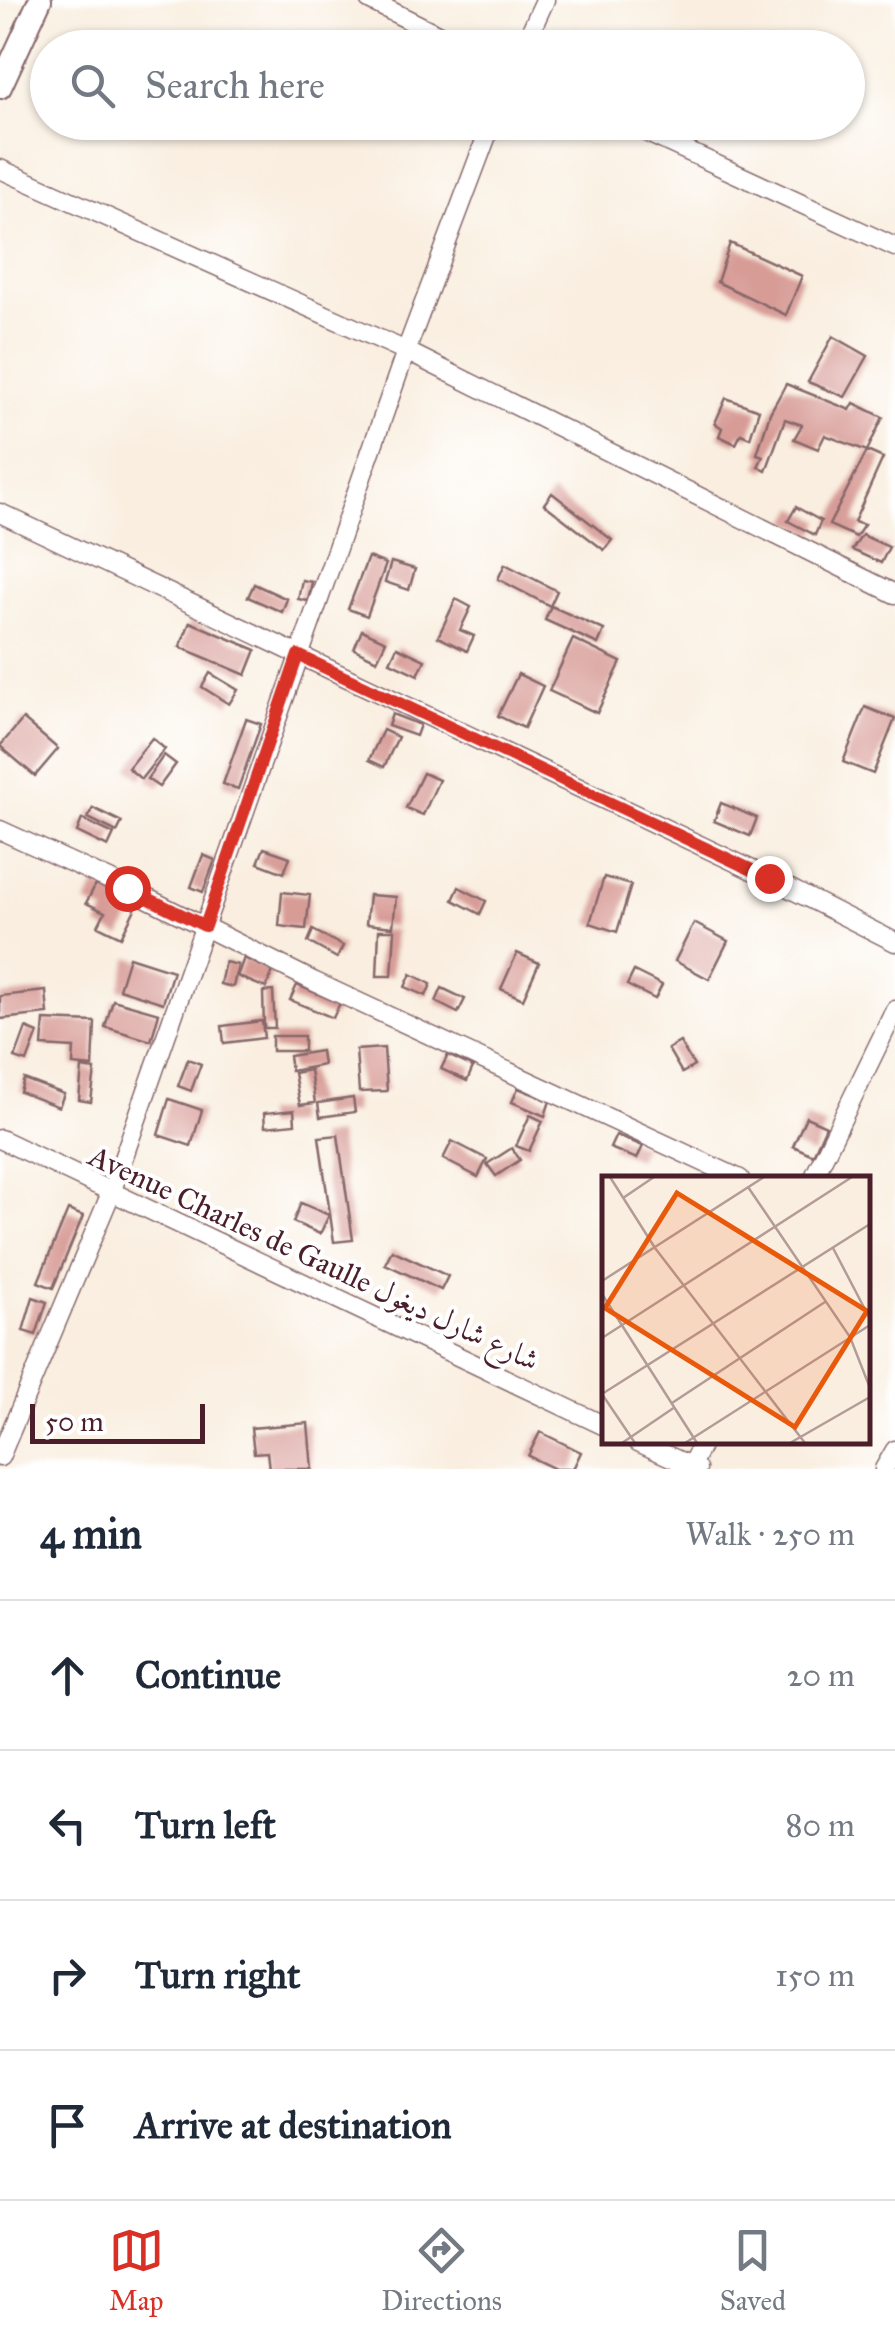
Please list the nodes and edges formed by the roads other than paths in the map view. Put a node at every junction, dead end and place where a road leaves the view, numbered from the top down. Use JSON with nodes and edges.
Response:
{"nodes":[{"id":1,"x":40,"y":0,"type":"edge"},
{"id":2,"x":369,"y":0,"type":"edge"},
{"id":3,"x":545,"y":0,"type":"edge"},
{"id":4,"x":429,"y":30,"type":"edge"},
{"id":5,"x":531,"y":30,"type":"edge"},
{"id":6,"x":0,"y":87,"type":"edge"},
{"id":7,"x":485,"y":140,"type":"edge"},
{"id":8,"x":663,"y":140,"type":"edge"},
{"id":9,"x":0,"y":169,"type":"edge"},
{"id":10,"x":895,"y":247,"type":"edge"},
{"id":11,"x":406,"y":351,"type":"junction"},
{"id":12,"x":0,"y":512,"type":"edge"},
{"id":13,"x":895,"y":594,"type":"edge"},
{"id":14,"x":298,"y":655,"type":"junction"},
{"id":15,"x":0,"y":830,"type":"edge"},
{"id":16,"x":205,"y":926,"type":"junction"},
{"id":17,"x":895,"y":942,"type":"edge"},
{"id":18,"x":895,"y":1010,"type":"edge"},
{"id":19,"x":0,"y":1139,"type":"edge"},
{"id":20,"x":734,"y":1176,"type":"edge"},
{"id":21,"x":814,"y":1176,"type":"edge"},
{"id":22,"x":111,"y":1193,"type":"junction"},
{"id":23,"x":602,"y":1425,"type":"edge"},
{"id":24,"x":642,"y":1444,"type":"edge"},
{"id":25,"x":703,"y":1444,"type":"edge"},
{"id":26,"x":895,"y":1450,"type":"edge"},
{"id":27,"x":0,"y":1457,"type":"edge"},
{"id":28,"x":692,"y":1468,"type":"edge"},
{"id":29,"x":884,"y":1469,"type":"edge"}],
"edges":[{"from":1,"to":6,"type":"street"},
{"from":2,"to":4,"type":"street"},
{"from":3,"to":5,"type":"street"},
{"from":7,"to":11,"type":"street"},
{"from":8,"to":10,"type":"street"},
{"from":9,"to":11,"type":"street"},
{"from":11,"to":13,"type":"street"},
{"from":11,"to":14,"type":"street"},
{"from":12,"to":14,"type":"street"},
{"from":14,"to":16,"type":"street"},
{"from":14,"to":17,"type":"street"},
{"from":15,"to":16,"type":"street"},
{"from":16,"to":20,"type":"street"},
{"from":16,"to":22,"type":"street"},
{"from":18,"to":21,"type":"street"},
{"from":19,"to":22,"type":"street","name":"Avenue Charles de Gaulle شارع شارل ديغول"},
{"from":22,"to":23,"type":"street","name":"Avenue Charles de Gaulle شارع شارل ديغول"},
{"from":22,"to":27,"type":"street"},
{"from":24,"to":28,"type":"street"},
{"from":25,"to":28,"type":"street"},
{"from":26,"to":29,"type":"street"}]}
